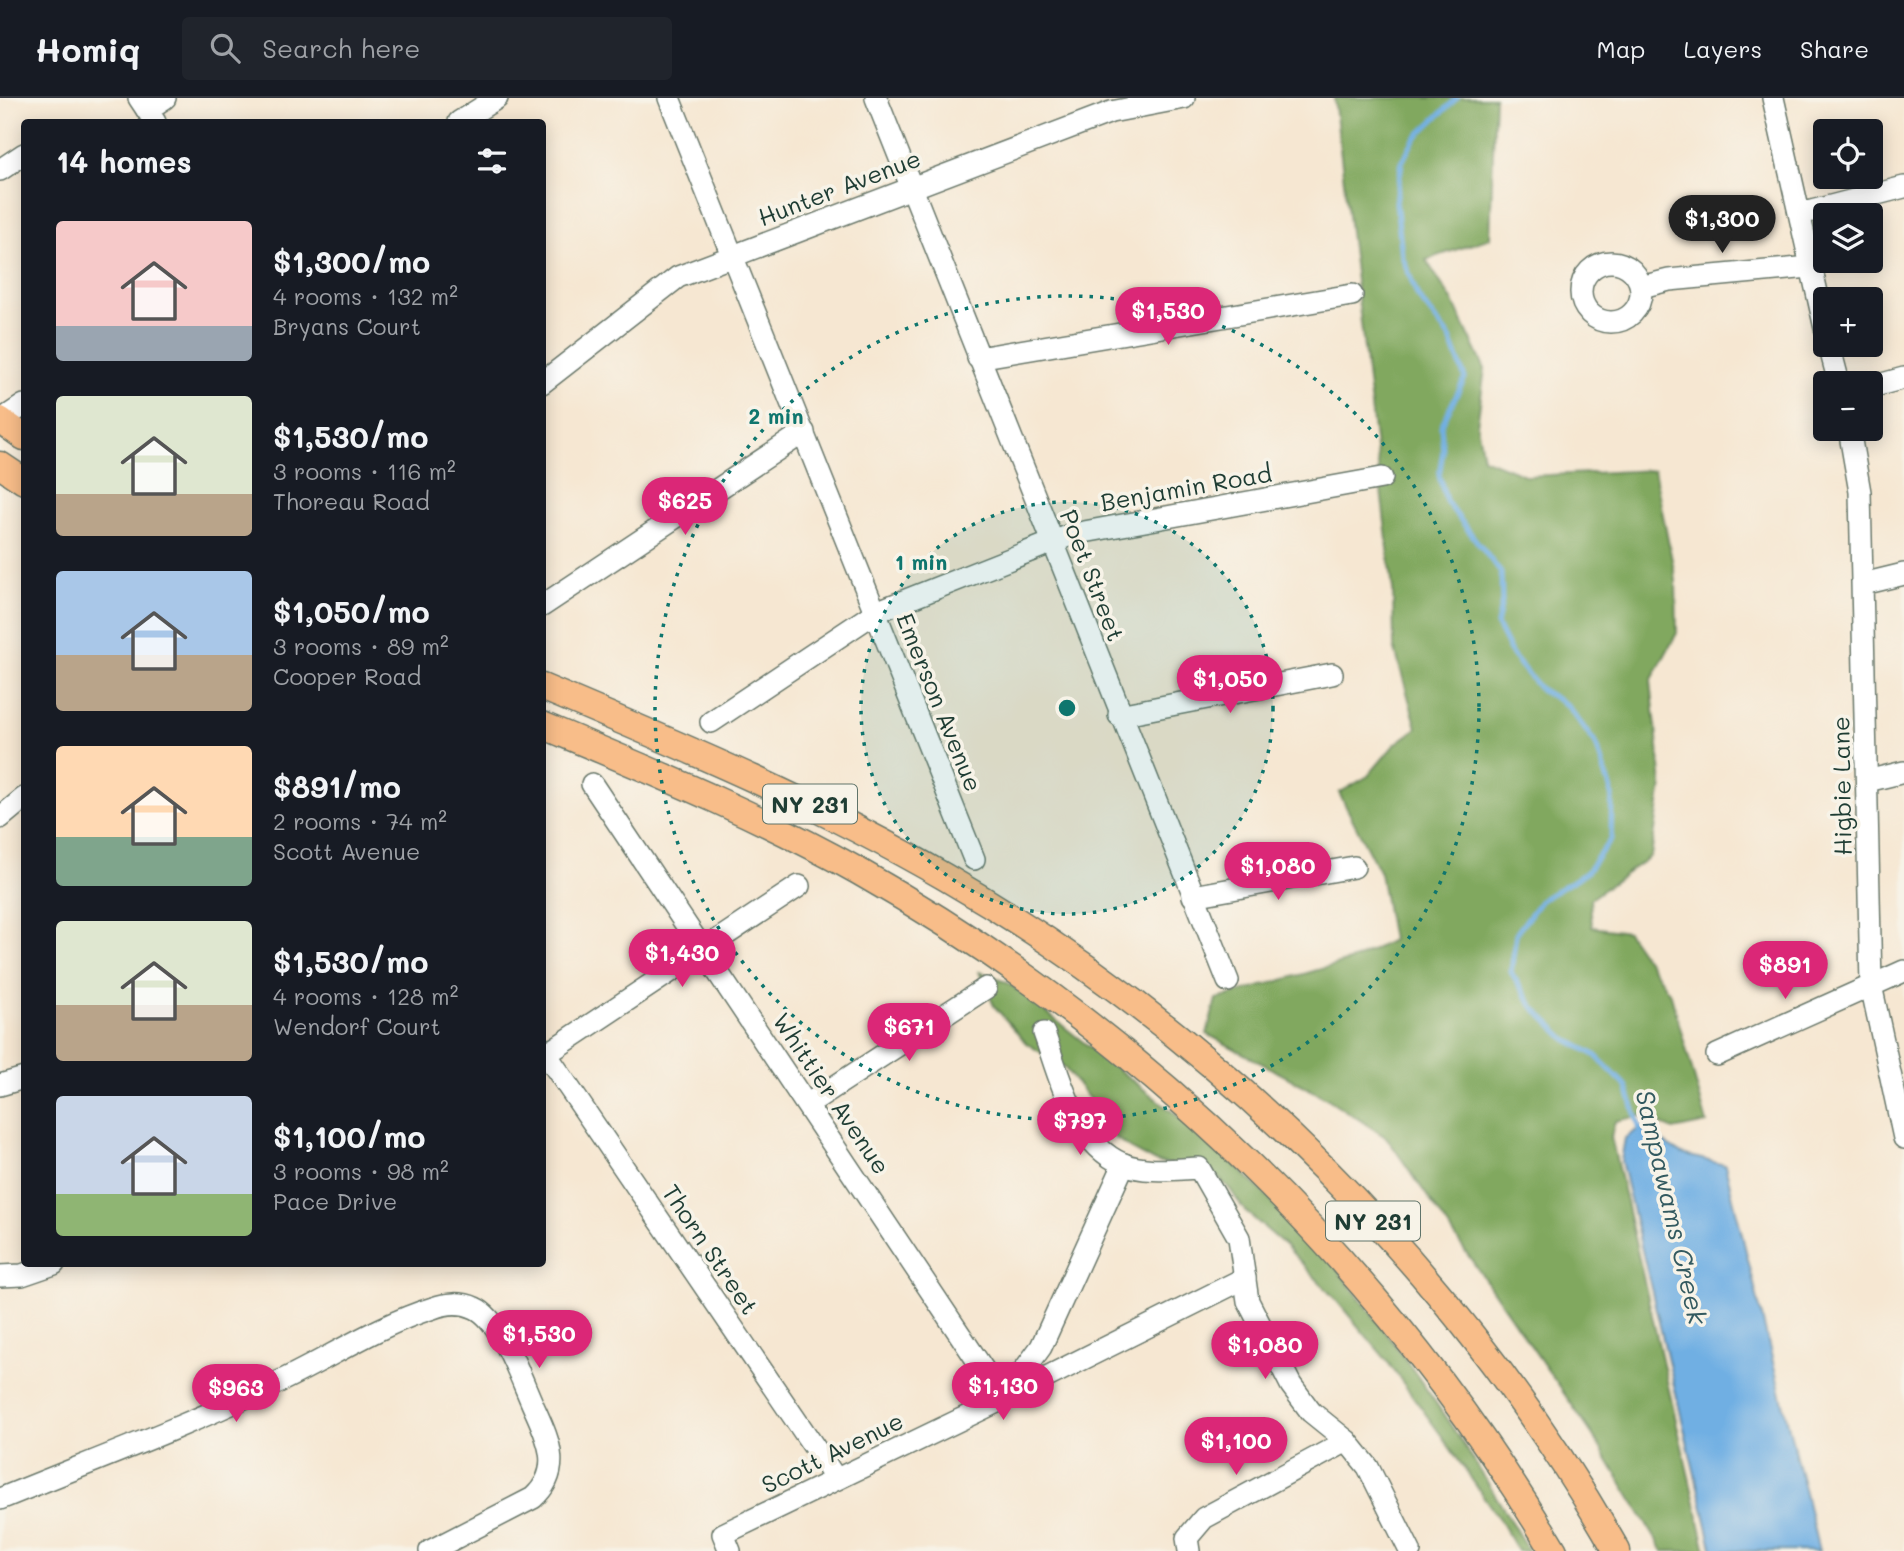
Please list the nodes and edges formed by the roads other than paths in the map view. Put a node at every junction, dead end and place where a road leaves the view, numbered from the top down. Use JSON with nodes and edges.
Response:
{"nodes":[{"id":1,"x":165,"y":98,"type":"edge"},
{"id":2,"x":497,"y":98,"type":"edge"},
{"id":3,"x":669,"y":98,"type":"edge"},
{"id":4,"x":876,"y":98,"type":"edge"},
{"id":5,"x":1184,"y":98,"type":"edge"},
{"id":6,"x":1773,"y":98,"type":"edge"},
{"id":7,"x":147,"y":110,"type":"edge"},
{"id":8,"x":464,"y":119,"type":"edge"},
{"id":9,"x":21,"y":156,"type":"edge"},
{"id":10,"x":0,"y":170,"type":"edge"},
{"id":11,"x":1904,"y":187,"type":"edge"},
{"id":12,"x":911,"y":188,"type":"junction"},
{"id":13,"x":1800,"y":214,"type":"junction"},
{"id":14,"x":731,"y":256,"type":"junction"},
{"id":15,"x":1810,"y":267,"type":"junction"},
{"id":16,"x":1641,"y":287,"type":"dead end"},
{"id":17,"x":1815,"y":287,"type":"edge"},
{"id":18,"x":1352,"y":295,"type":"dead end"},
{"id":19,"x":978,"y":358,"type":"junction"},
{"id":20,"x":1904,"y":378,"type":"edge"},
{"id":21,"x":546,"y":380,"type":"edge"},
{"id":22,"x":1883,"y":384,"type":"edge"},
{"id":23,"x":21,"y":407,"type":"edge"},
{"id":24,"x":0,"y":421,"type":"edge"},
{"id":25,"x":804,"y":432,"type":"junction"},
{"id":26,"x":21,"y":436,"type":"edge"},
{"id":27,"x":1851,"y":441,"type":"edge"},
{"id":28,"x":0,"y":465,"type":"edge"},
{"id":29,"x":1382,"y":478,"type":"dead end"},
{"id":30,"x":21,"y":479,"type":"edge"},
{"id":31,"x":1052,"y":542,"type":"junction"},
{"id":32,"x":1904,"y":574,"type":"edge"},
{"id":33,"x":1863,"y":584,"type":"junction"},
{"id":34,"x":546,"y":603,"type":"edge"},
{"id":35,"x":876,"y":612,"type":"junction"},
{"id":36,"x":1332,"y":674,"type":"dead end"},
{"id":37,"x":546,"y":689,"type":"edge"},
{"id":38,"x":1119,"y":715,"type":"junction"},
{"id":39,"x":711,"y":722,"type":"dead end"},
{"id":40,"x":546,"y":727,"type":"edge"},
{"id":41,"x":1904,"y":772,"type":"edge"},
{"id":42,"x":1867,"y":781,"type":"junction"},
{"id":43,"x":592,"y":784,"type":"dead end"},
{"id":44,"x":21,"y":800,"type":"edge"},
{"id":45,"x":0,"y":818,"type":"edge"},
{"id":46,"x":974,"y":859,"type":"dead end"},
{"id":47,"x":1354,"y":866,"type":"dead end"},
{"id":48,"x":799,"y":886,"type":"dead end"},
{"id":49,"x":1194,"y":896,"type":"junction"},
{"id":50,"x":704,"y":950,"type":"junction"},
{"id":51,"x":1904,"y":971,"type":"edge"},
{"id":52,"x":1228,"y":981,"type":"dead end"},
{"id":53,"x":1871,"y":985,"type":"junction"},
{"id":54,"x":986,"y":988,"type":"dead end"},
{"id":55,"x":1044,"y":1033,"type":"dead end"},
{"id":56,"x":546,"y":1052,"type":"edge"},
{"id":57,"x":1717,"y":1055,"type":"dead end"},
{"id":58,"x":546,"y":1056,"type":"edge"},
{"id":59,"x":21,"y":1079,"type":"edge"},
{"id":60,"x":0,"y":1085,"type":"edge"},
{"id":61,"x":808,"y":1104,"type":"junction"},
{"id":62,"x":1904,"y":1138,"type":"edge"},
{"id":63,"x":1124,"y":1164,"type":"junction"},
{"id":64,"x":45,"y":1267,"type":"edge"},
{"id":65,"x":0,"y":1276,"type":"edge"},
{"id":66,"x":1245,"y":1278,"type":"junction"},
{"id":67,"x":1003,"y":1399,"type":"junction"},
{"id":68,"x":1347,"y":1441,"type":"junction"},
{"id":69,"x":836,"y":1479,"type":"junction"},
{"id":70,"x":0,"y":1499,"type":"edge"},
{"id":71,"x":430,"y":1551,"type":"edge"},
{"id":72,"x":730,"y":1551,"type":"edge"},
{"id":73,"x":1189,"y":1551,"type":"edge"},
{"id":74,"x":1410,"y":1551,"type":"edge"},
{"id":75,"x":1554,"y":1551,"type":"edge"},
{"id":76,"x":1617,"y":1551,"type":"edge"}],
"edges":[{"from":1,"to":7,"type":"street"},
{"from":2,"to":8,"type":"street"},
{"from":3,"to":14,"type":"street","name":"Emerson Avenue"},
{"from":4,"to":12,"type":"street","name":"Poet Street"},
{"from":5,"to":12,"type":"street","name":"Hunter Avenue"},
{"from":6,"to":13,"type":"street"},
{"from":9,"to":10,"type":"street"},
{"from":11,"to":13,"type":"street"},
{"from":12,"to":14,"type":"street","name":"Hunter Avenue"},
{"from":12,"to":19,"type":"street","name":"Poet Street"},
{"from":13,"to":15,"type":"street"},
{"from":14,"to":21,"type":"street","name":"Hunter Avenue"},
{"from":14,"to":25,"type":"street","name":"Emerson Avenue"},
{"from":15,"to":16,"type":"street"},
{"from":15,"to":17,"type":"street"},
{"from":18,"to":19,"type":"street"},
{"from":19,"to":31,"type":"street","name":"Poet Street"},
{"from":20,"to":22,"type":"street"},
{"from":23,"to":24,"type":"street"},
{"from":24,"to":26,"type":"main road"},
{"from":25,"to":34,"type":"street"},
{"from":25,"to":35,"type":"street","name":"Emerson Avenue"},
{"from":27,"to":33,"type":"street","name":"Higbie Lane"},
{"from":28,"to":30,"type":"main road"},
{"from":29,"to":31,"type":"street","name":"Benjamin Road"},
{"from":31,"to":35,"type":"street","name":"Benjamin Road"},
{"from":31,"to":38,"type":"street","name":"Poet Street"},
{"from":32,"to":33,"type":"street"},
{"from":33,"to":42,"type":"street","name":"Higbie Lane"},
{"from":35,"to":39,"type":"street","name":"Benjamin Road"},
{"from":35,"to":46,"type":"street","name":"Emerson Avenue"},
{"from":36,"to":38,"type":"street"},
{"from":37,"to":76,"type":"main road","number":"NY 231"},
{"from":38,"to":49,"type":"street","name":"Poet Street"},
{"from":40,"to":75,"type":"main road","number":"NY 231"},
{"from":41,"to":42,"type":"street"},
{"from":42,"to":53,"type":"street","name":"Higbie Lane"},
{"from":43,"to":50,"type":"street","name":"Whittier Avenue"},
{"from":44,"to":45,"type":"street"},
{"from":47,"to":49,"type":"street"},
{"from":48,"to":50,"type":"street"},
{"from":49,"to":52,"type":"street","name":"Poet Street"},
{"from":50,"to":56,"type":"street"},
{"from":50,"to":61,"type":"street","name":"Whittier Avenue"},
{"from":51,"to":53,"type":"street"},
{"from":53,"to":57,"type":"street"},
{"from":53,"to":62,"type":"street","name":"Higbie Lane"},
{"from":54,"to":61,"type":"street"},
{"from":55,"to":63,"type":"street"},
{"from":58,"to":69,"type":"street","name":"Thorn Street"},
{"from":59,"to":60,"type":"street"},
{"from":61,"to":67,"type":"street","name":"Whittier Avenue"},
{"from":63,"to":66,"type":"street"},
{"from":63,"to":67,"type":"street"},
{"from":64,"to":65,"type":"street"},
{"from":66,"to":67,"type":"street","name":"Scott Avenue"},
{"from":66,"to":68,"type":"street"},
{"from":67,"to":69,"type":"street","name":"Scott Avenue"},
{"from":68,"to":73,"type":"street"},
{"from":68,"to":74,"type":"street"},
{"from":69,"to":72,"type":"street","name":"Scott Avenue"},
{"from":70,"to":71,"type":"street"}]}
